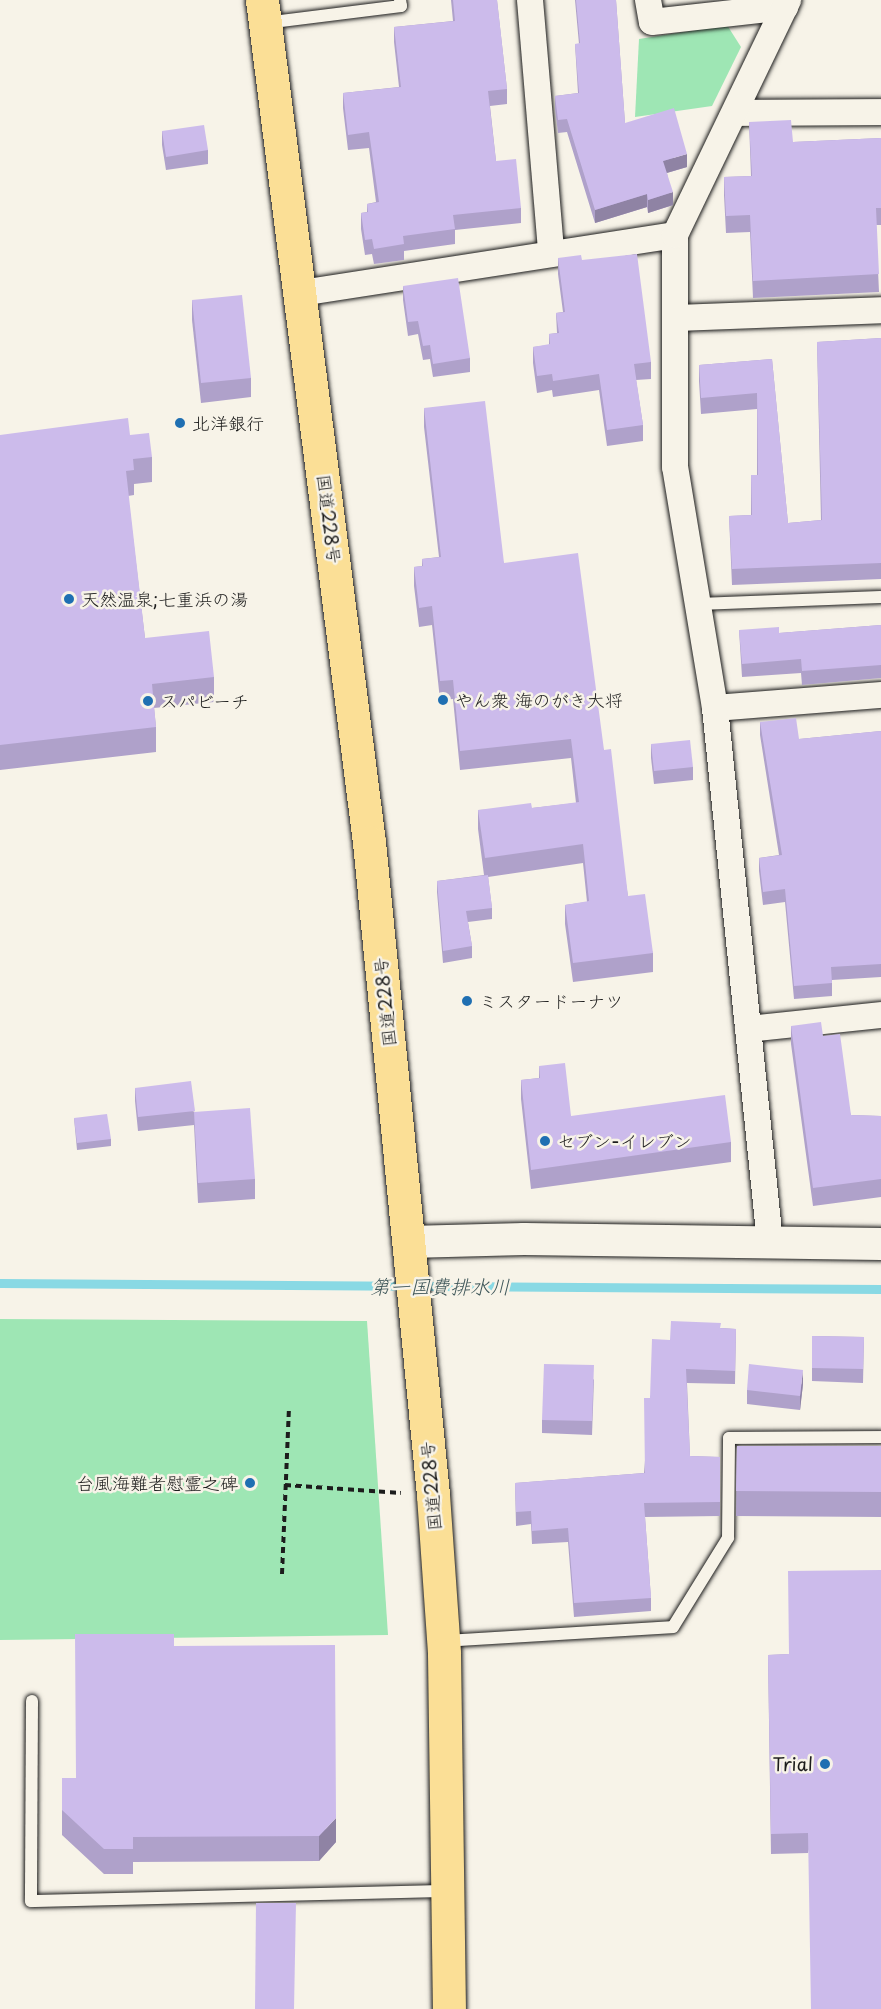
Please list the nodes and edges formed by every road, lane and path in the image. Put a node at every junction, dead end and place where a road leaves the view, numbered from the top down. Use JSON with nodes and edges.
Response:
{"nodes":[{"id":1,"x":400,"y":0,"type":"edge"},
{"id":2,"x":530,"y":0,"type":"edge"},
{"id":3,"x":648,"y":0,"type":"edge"},
{"id":4,"x":786,"y":4,"type":"edge"},
{"id":5,"x":263,"y":11,"type":"edge"},
{"id":6,"x":881,"y":112,"type":"edge"},
{"id":7,"x":736,"y":113,"type":"junction"},
{"id":8,"x":675,"y":235,"type":"junction"},
{"id":9,"x":551,"y":252,"type":"junction"},
{"id":10,"x":301,"y":293,"type":"junction"},
{"id":11,"x":881,"y":310,"type":"edge"},
{"id":12,"x":677,"y":318,"type":"junction"},
{"id":13,"x":881,"y":597,"type":"edge"},
{"id":14,"x":698,"y":604,"type":"junction"},
{"id":15,"x":881,"y":696,"type":"edge"},
{"id":16,"x":715,"y":708,"type":"junction"},
{"id":17,"x":881,"y":1015,"type":"edge"},
{"id":18,"x":748,"y":1029,"type":"junction"},
{"id":19,"x":770,"y":1242,"type":"junction"},
{"id":20,"x":881,"y":1244,"type":"edge"},
{"id":21,"x":409,"y":1251,"type":"junction"},
{"id":22,"x":289,"y":1409,"type":"dead end"},
{"id":23,"x":881,"y":1437,"type":"edge"},
{"id":24,"x":285,"y":1485,"type":"junction"},
{"id":25,"x":433,"y":1495,"type":"junction"},
{"id":26,"x":282,"y":1574,"type":"dead end"},
{"id":27,"x":443,"y":1641,"type":"junction"},
{"id":28,"x":32,"y":1701,"type":"dead end"},
{"id":29,"x":447,"y":1891,"type":"junction"},
{"id":30,"x":449,"y":2009,"type":"edge"}],
"edges":[{"from":1,"to":5,"type":"lane"},
{"from":2,"to":9,"type":"street"},
{"from":3,"to":4,"type":"street"},
{"from":4,"to":7,"type":"street"},
{"from":5,"to":10,"type":"highway","name":"国道228号"},
{"from":6,"to":7,"type":"street"},
{"from":7,"to":8,"type":"street"},
{"from":8,"to":9,"type":"street"},
{"from":8,"to":12,"type":"street"},
{"from":9,"to":10,"type":"street"},
{"from":10,"to":21,"type":"highway","name":"国道228号"},
{"from":11,"to":12,"type":"street"},
{"from":12,"to":14,"type":"street"},
{"from":13,"to":14,"type":"lane"},
{"from":14,"to":16,"type":"street"},
{"from":15,"to":16,"type":"street"},
{"from":16,"to":18,"type":"street"},
{"from":17,"to":18,"type":"street"},
{"from":18,"to":19,"type":"street"},
{"from":19,"to":20,"type":"street"},
{"from":19,"to":21,"type":"street"},
{"from":21,"to":25,"type":"highway","name":"国道228号"},
{"from":22,"to":24,"type":"path"},
{"from":23,"to":27,"type":"lane"},
{"from":24,"to":25,"type":"path"},
{"from":24,"to":26,"type":"path"},
{"from":25,"to":27,"type":"highway","name":"国道228号"},
{"from":27,"to":29,"type":"highway","name":"国道228号"},
{"from":28,"to":29,"type":"lane"},
{"from":29,"to":30,"type":"highway","name":"国道228号"}]}
